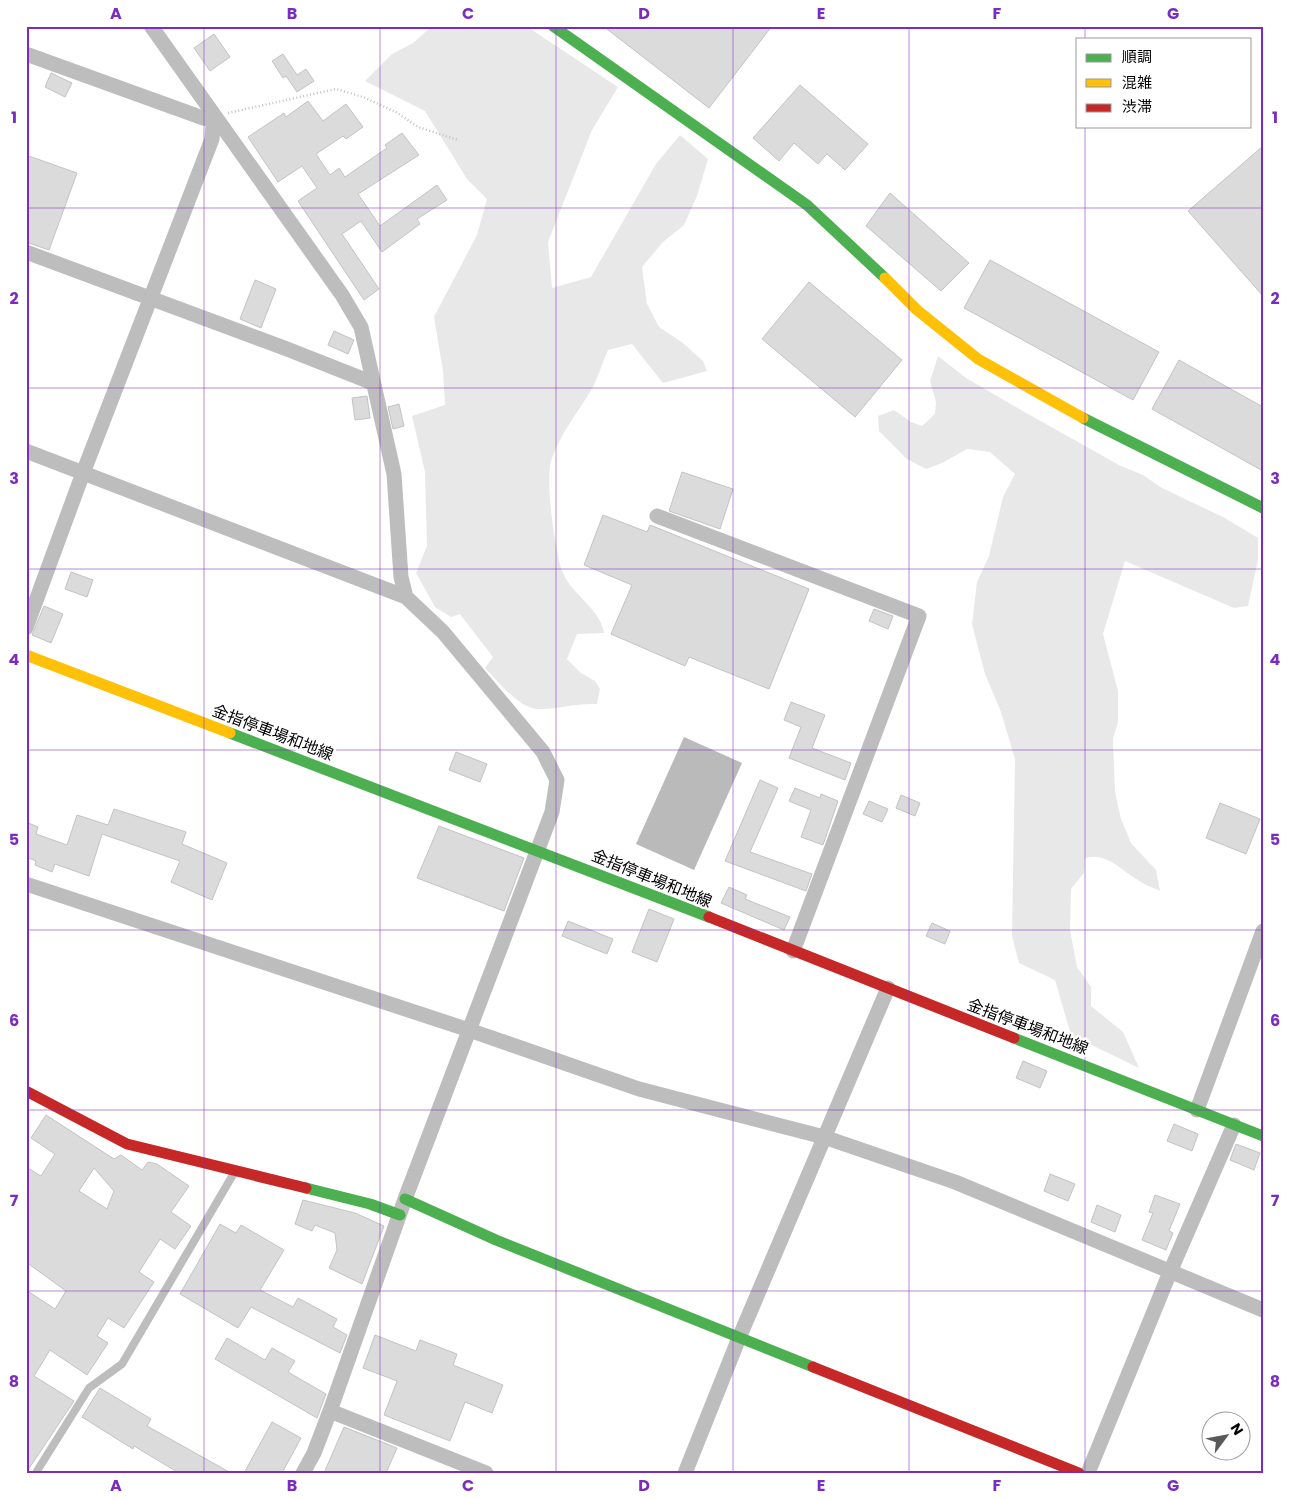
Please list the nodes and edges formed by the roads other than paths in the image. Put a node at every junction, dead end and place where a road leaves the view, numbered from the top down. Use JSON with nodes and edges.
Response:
{"nodes":[{"id":1,"x":152,"y":26,"type":"edge"},
{"id":2,"x":553,"y":26,"type":"edge"},
{"id":3,"x":26,"y":54,"type":"edge"},
{"id":4,"x":218,"y":121,"type":"junction"},
{"id":5,"x":26,"y":252,"type":"edge"},
{"id":6,"x":150,"y":299,"type":"junction"},
{"id":7,"x":373,"y":383,"type":"junction"},
{"id":8,"x":26,"y":451,"type":"edge"},
{"id":9,"x":83,"y":472,"type":"junction"},
{"id":10,"x":1263,"y":508,"type":"edge"},
{"id":11,"x":657,"y":516,"type":"dead end"},
{"id":12,"x":406,"y":597,"type":"junction"},
{"id":13,"x":26,"y":628,"type":"edge"},
{"id":14,"x":26,"y":655,"type":"edge"},
{"id":15,"x":538,"y":850,"type":"junction"},
{"id":16,"x":26,"y":884,"type":"edge"},
{"id":17,"x":1262,"y":938,"type":"edge"},
{"id":18,"x":793,"y":951,"type":"junction"},
{"id":19,"x":888,"y":988,"type":"junction"},
{"id":20,"x":469,"y":1030,"type":"junction"},
{"id":21,"x":26,"y":1091,"type":"edge"},
{"id":22,"x":1197,"y":1110,"type":"junction"},
{"id":23,"x":1234,"y":1125,"type":"junction"},
{"id":24,"x":1263,"y":1136,"type":"edge"},
{"id":25,"x":824,"y":1137,"type":"junction"},
{"id":26,"x":236,"y":1172,"type":"junction"},
{"id":27,"x":405,"y":1199,"type":"junction"},
{"id":28,"x":400,"y":1214,"type":"junction"},
{"id":29,"x":1170,"y":1272,"type":"junction"},
{"id":30,"x":1263,"y":1310,"type":"edge"},
{"id":31,"x":739,"y":1338,"type":"junction"},
{"id":32,"x":330,"y":1411,"type":"junction"},
{"id":33,"x":37,"y":1471,"type":"dead end"},
{"id":34,"x":303,"y":1473,"type":"edge"},
{"id":35,"x":486,"y":1473,"type":"edge"},
{"id":36,"x":685,"y":1473,"type":"edge"},
{"id":37,"x":1079,"y":1473,"type":"edge"},
{"id":38,"x":1088,"y":1473,"type":"edge"}],
"edges":[{"from":1,"to":4,"type":"street"},
{"from":2,"to":10,"type":"street"},
{"from":3,"to":4,"type":"street"},
{"from":4,"to":6,"type":"street"},
{"from":4,"to":7,"type":"street"},
{"from":5,"to":6,"type":"street"},
{"from":6,"to":7,"type":"street"},
{"from":6,"to":9,"type":"street"},
{"from":7,"to":12,"type":"street"},
{"from":8,"to":9,"type":"street"},
{"from":9,"to":12,"type":"street"},
{"from":9,"to":13,"type":"street"},
{"from":11,"to":18,"type":"street"},
{"from":12,"to":15,"type":"street"},
{"from":14,"to":15,"type":"street","name":"金指停車場和地線"},
{"from":15,"to":18,"type":"street","name":"金指停車場和地線"},
{"from":15,"to":20,"type":"street"},
{"from":16,"to":20,"type":"street"},
{"from":17,"to":22,"type":"street"},
{"from":18,"to":19,"type":"street","name":"金指停車場和地線"},
{"from":19,"to":22,"type":"street","name":"金指停車場和地線"},
{"from":19,"to":25,"type":"street"},
{"from":20,"to":25,"type":"street"},
{"from":20,"to":27,"type":"street"},
{"from":21,"to":26,"type":"street"},
{"from":22,"to":23,"type":"street","name":"金指停車場和地線"},
{"from":23,"to":24,"type":"street","name":"金指停車場和地線"},
{"from":23,"to":29,"type":"street"},
{"from":25,"to":29,"type":"street"},
{"from":25,"to":31,"type":"street"},
{"from":26,"to":28,"type":"street"},
{"from":26,"to":33,"type":"lane"},
{"from":27,"to":28,"type":"street"},
{"from":27,"to":31,"type":"street"},
{"from":28,"to":32,"type":"street"},
{"from":29,"to":30,"type":"street"},
{"from":29,"to":38,"type":"street"},
{"from":31,"to":36,"type":"street"},
{"from":31,"to":37,"type":"street"},
{"from":32,"to":34,"type":"street"},
{"from":32,"to":35,"type":"street"}]}
